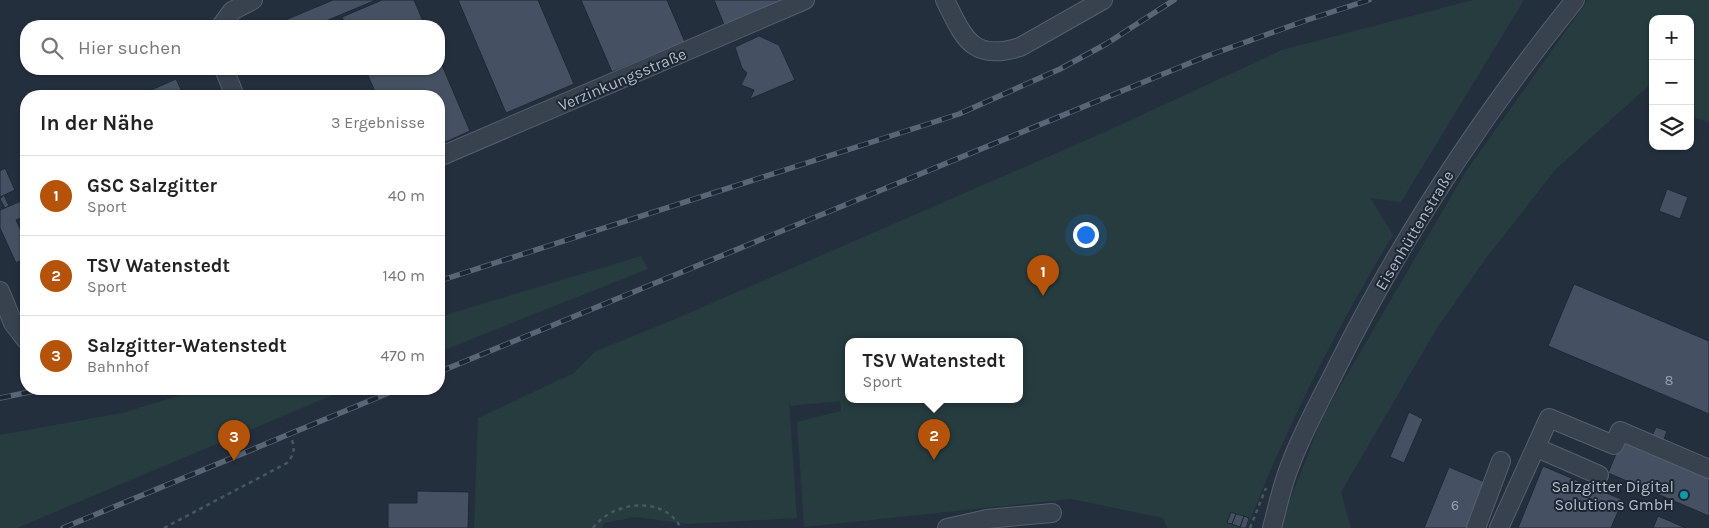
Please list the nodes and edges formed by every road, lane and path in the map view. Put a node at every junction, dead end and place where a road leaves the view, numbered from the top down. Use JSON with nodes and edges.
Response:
{"nodes":[{"id":1,"x":253,"y":0,"type":"edge"},
{"id":2,"x":805,"y":0,"type":"edge"},
{"id":3,"x":945,"y":0,"type":"edge"},
{"id":4,"x":1103,"y":0,"type":"edge"},
{"id":5,"x":1574,"y":0,"type":"edge"},
{"id":6,"x":225,"y":20,"type":"edge"},
{"id":7,"x":226,"y":75,"type":"edge"},
{"id":8,"x":233,"y":90,"type":"edge"},
{"id":9,"x":445,"y":154,"type":"edge"},
{"id":10,"x":0,"y":291,"type":"edge"},
{"id":11,"x":20,"y":332,"type":"edge"},
{"id":12,"x":292,"y":440,"type":"dead end"},
{"id":13,"x":1537,"y":448,"type":"junction"},
{"id":14,"x":1501,"y":461,"type":"dead end"},
{"id":15,"x":1709,"y":468,"type":"edge"},
{"id":16,"x":1599,"y":475,"type":"dead end"},
{"id":17,"x":1285,"y":479,"type":"junction"},
{"id":18,"x":1052,"y":513,"type":"dead end"},
{"id":19,"x":164,"y":528,"type":"edge"},
{"id":20,"x":593,"y":528,"type":"edge"},
{"id":21,"x":681,"y":528,"type":"edge"},
{"id":22,"x":947,"y":528,"type":"edge"},
{"id":23,"x":1261,"y":528,"type":"edge"},
{"id":24,"x":1272,"y":528,"type":"edge"},
{"id":25,"x":1476,"y":528,"type":"edge"},
{"id":26,"x":1499,"y":528,"type":"edge"}],
"edges":[{"from":1,"to":6,"type":"street"},
{"from":2,"to":9,"type":"street","name":"Verzinkungsstraße"},
{"from":3,"to":4,"type":"street"},
{"from":5,"to":17,"type":"street","name":"Eisenhüttenstraße"},
{"from":7,"to":8,"type":"street"},
{"from":10,"to":11,"type":"street"},
{"from":12,"to":19,"type":"path"},
{"from":13,"to":15,"type":"street"},
{"from":13,"to":16,"type":"street"},
{"from":13,"to":26,"type":"street"},
{"from":14,"to":25,"type":"street"},
{"from":17,"to":23,"type":"street","name":"Eisenhüttenstraße"},
{"from":17,"to":24,"type":"street","name":"Eisenhüttenstraße"},
{"from":18,"to":22,"type":"street"},
{"from":20,"to":21,"type":"path"}]}
